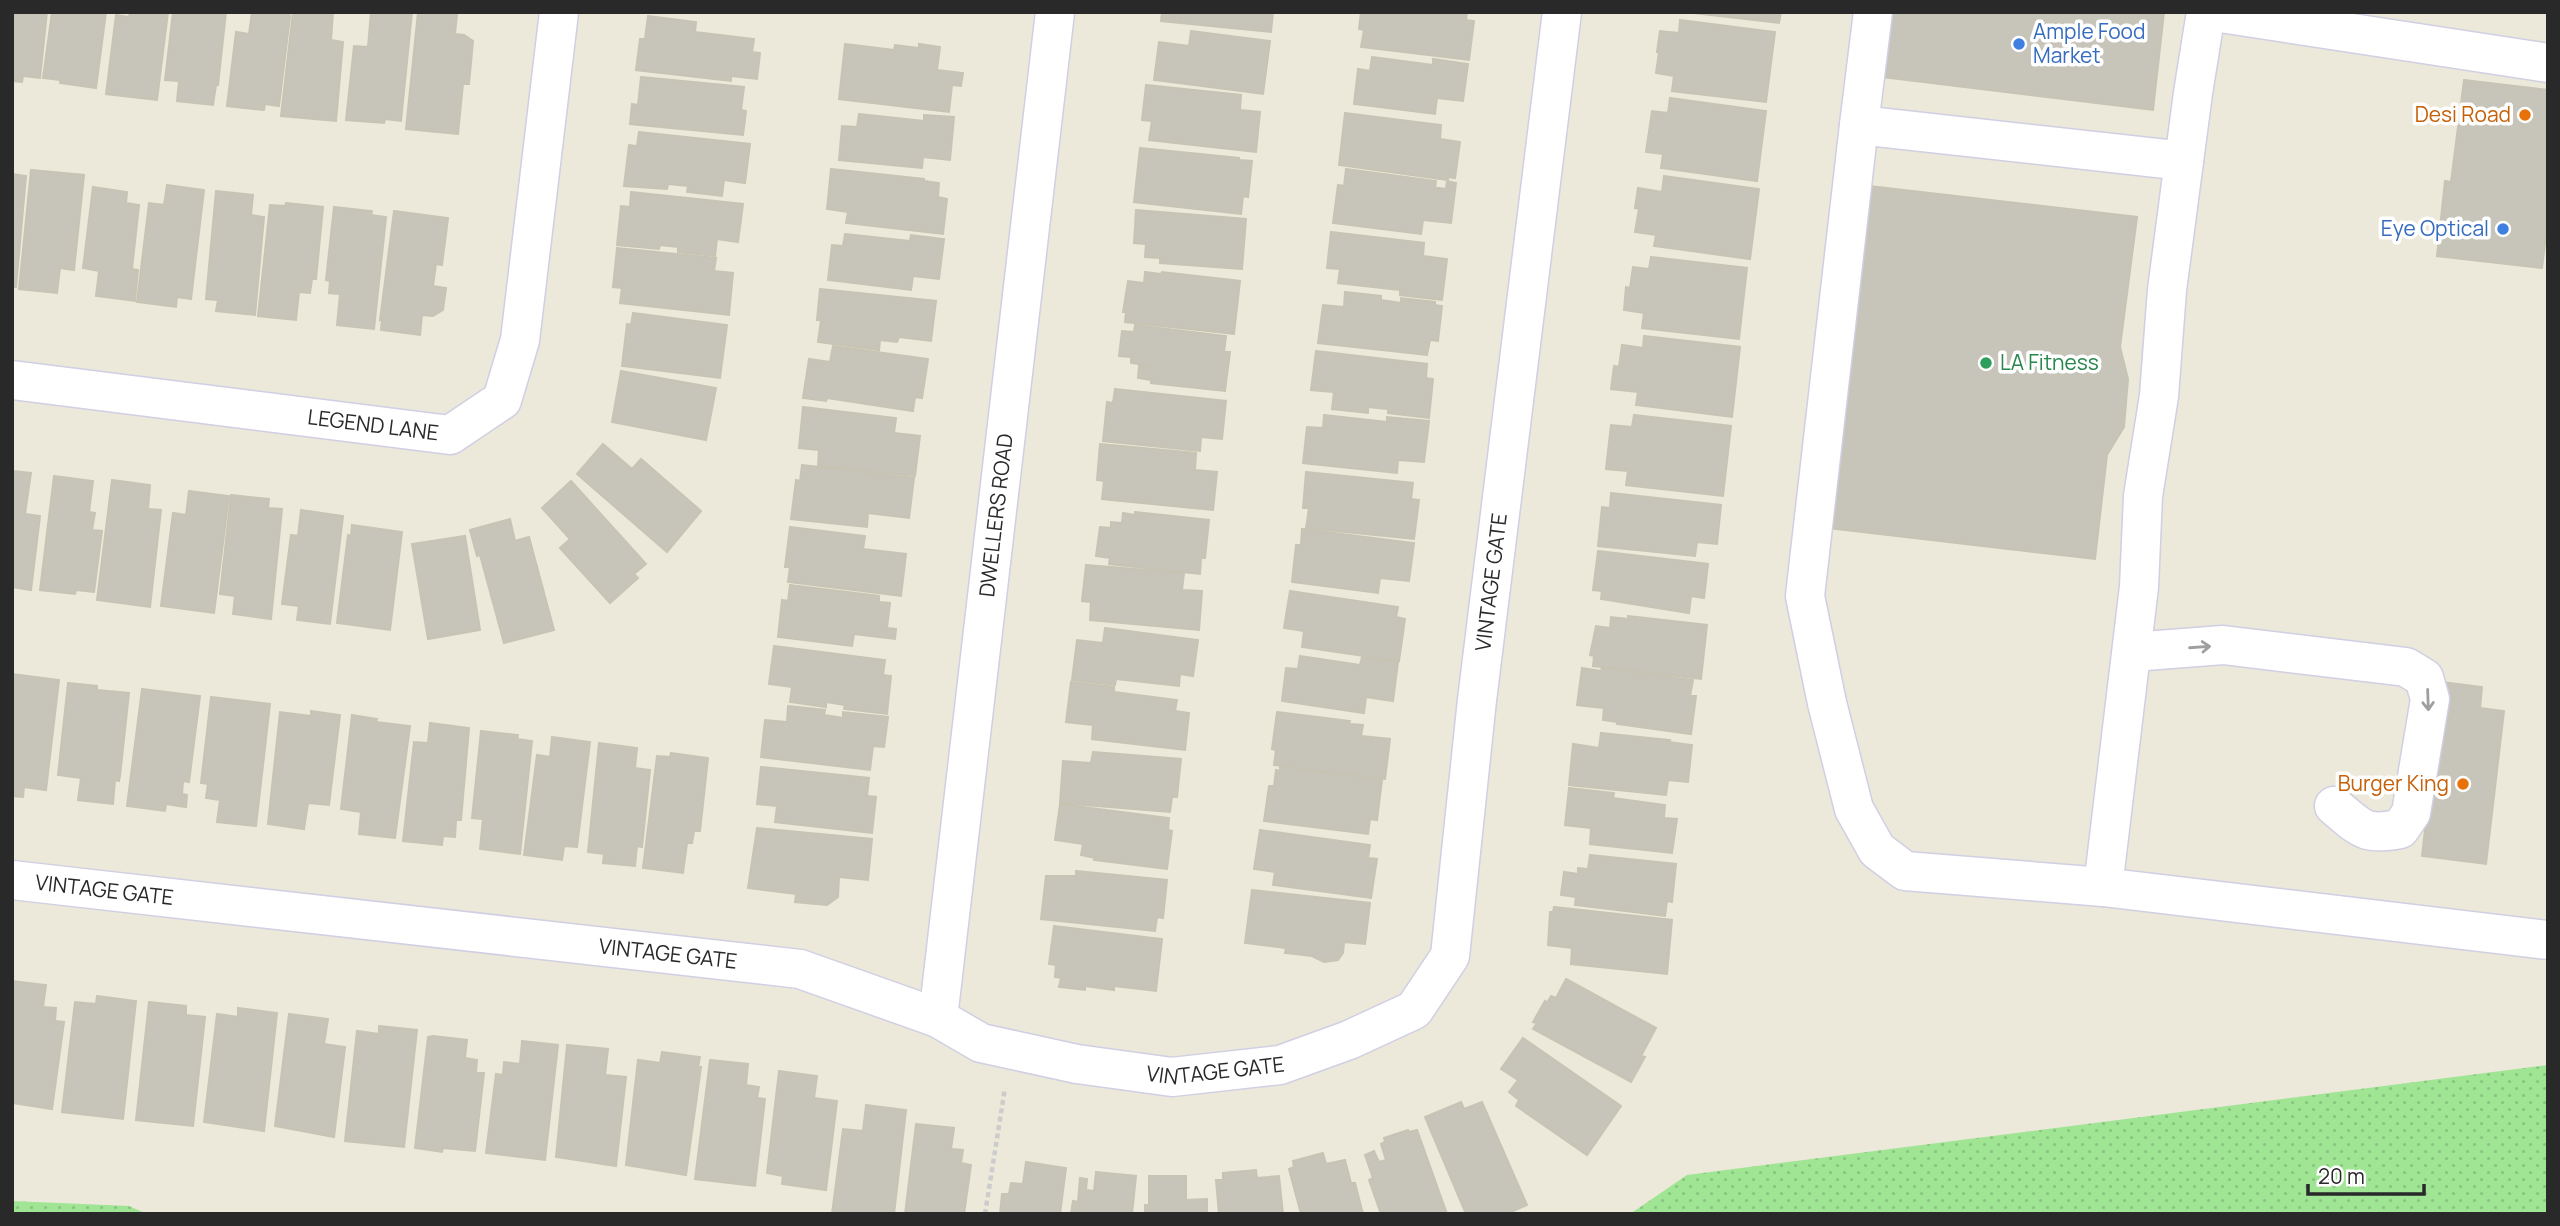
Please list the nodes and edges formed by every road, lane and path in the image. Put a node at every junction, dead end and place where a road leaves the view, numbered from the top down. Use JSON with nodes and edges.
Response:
{"nodes":[{"id":1,"x":559,"y":12,"type":"edge"},
{"id":2,"x":1055,"y":12,"type":"edge"},
{"id":3,"x":1562,"y":12,"type":"edge"},
{"id":4,"x":1874,"y":12,"type":"edge"},
{"id":5,"x":2206,"y":12,"type":"edge"},
{"id":6,"x":2214,"y":12,"type":"edge"},
{"id":7,"x":2548,"y":63,"type":"edge"},
{"id":8,"x":1859,"y":125,"type":"junction"},
{"id":9,"x":2184,"y":161,"type":"junction"},
{"id":10,"x":12,"y":380,"type":"edge"},
{"id":11,"x":2132,"y":652,"type":"junction"},
{"id":12,"x":2334,"y":806,"type":"dead end"},
{"id":13,"x":12,"y":880,"type":"edge"},
{"id":14,"x":2104,"y":887,"type":"junction"},
{"id":15,"x":2548,"y":940,"type":"edge"},
{"id":16,"x":938,"y":1018,"type":"junction"},
{"id":17,"x":1006,"y":1084,"type":"dead end"},
{"id":18,"x":985,"y":1214,"type":"edge"}],
"edges":[{"from":1,"to":10,"type":"street","name":"LEGEND LANE"},
{"from":2,"to":16,"type":"street","name":"DWELLERS ROAD"},
{"from":3,"to":16,"type":"street","name":"VINTAGE GATE"},
{"from":4,"to":8,"type":"street"},
{"from":5,"to":9,"type":"street"},
{"from":6,"to":7,"type":"street"},
{"from":8,"to":9,"type":"street"},
{"from":8,"to":14,"type":"street"},
{"from":9,"to":11,"type":"street"},
{"from":11,"to":12,"type":"street","one_way":true},
{"from":11,"to":14,"type":"street"},
{"from":13,"to":16,"type":"street","name":"VINTAGE GATE"},
{"from":14,"to":15,"type":"street"},
{"from":17,"to":18,"type":"path"}]}
